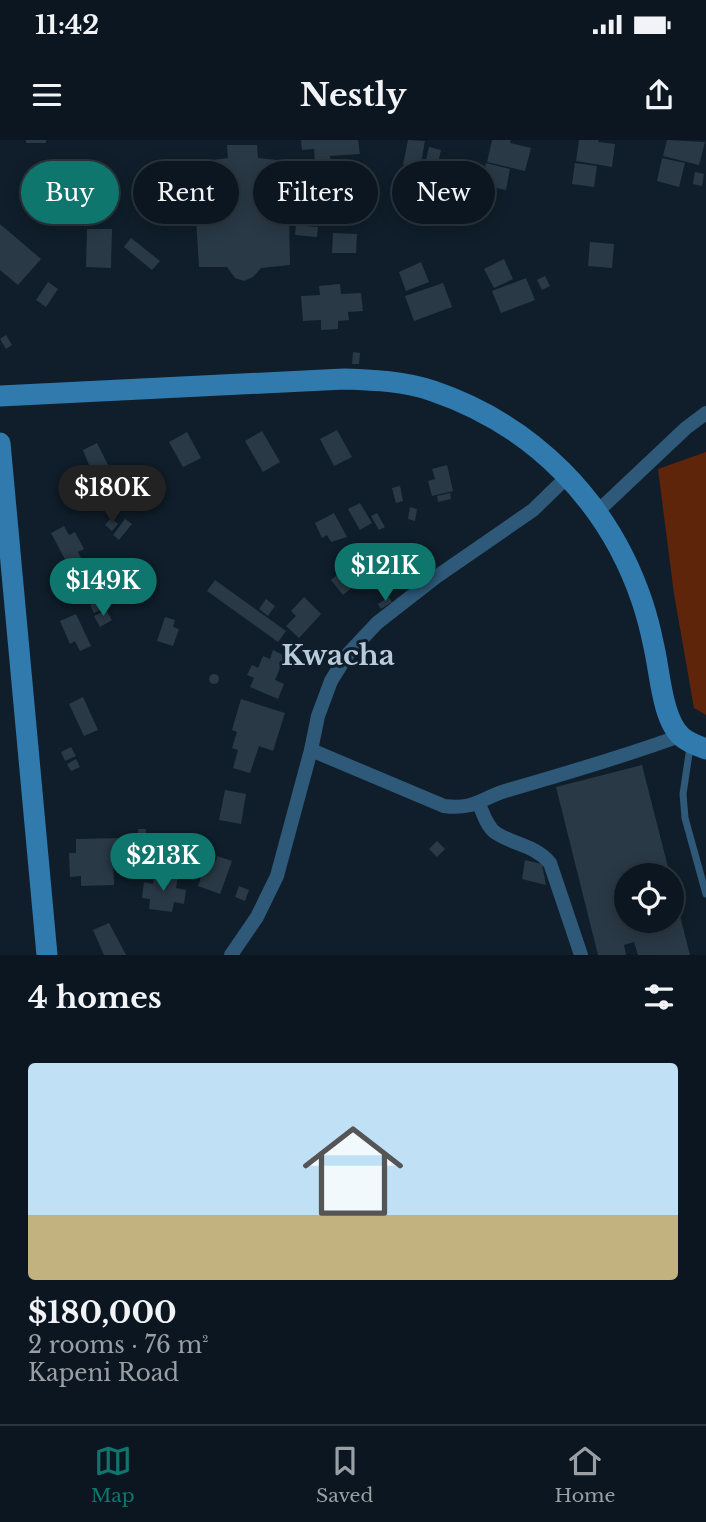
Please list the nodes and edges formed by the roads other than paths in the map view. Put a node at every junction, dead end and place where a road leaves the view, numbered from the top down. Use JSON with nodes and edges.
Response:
{"nodes":[{"id":1,"x":0,"y":397,"type":"edge"},
{"id":2,"x":706,"y":413,"type":"edge"},
{"id":3,"x":0,"y":443,"type":"edge"},
{"id":4,"x":568,"y":476,"type":"junction"},
{"id":5,"x":598,"y":511,"type":"junction"},
{"id":6,"x":692,"y":743,"type":"edge"},
{"id":7,"x":312,"y":750,"type":"junction"},
{"id":8,"x":479,"y":804,"type":"junction"},
{"id":9,"x":706,"y":894,"type":"edge"},
{"id":10,"x":47,"y":955,"type":"edge"},
{"id":11,"x":231,"y":955,"type":"edge"},
{"id":12,"x":581,"y":955,"type":"edge"}],
"edges":[{"from":1,"to":4,"type":"main road"},
{"from":2,"to":5,"type":"street"},
{"from":3,"to":10,"type":"main road"},
{"from":4,"to":5,"type":"main road"},
{"from":4,"to":7,"type":"street"},
{"from":5,"to":6,"type":"main road"},
{"from":6,"to":8,"type":"street"},
{"from":6,"to":9,"type":"lane"},
{"from":7,"to":8,"type":"street"},
{"from":7,"to":11,"type":"street"},
{"from":8,"to":12,"type":"street"}]}
